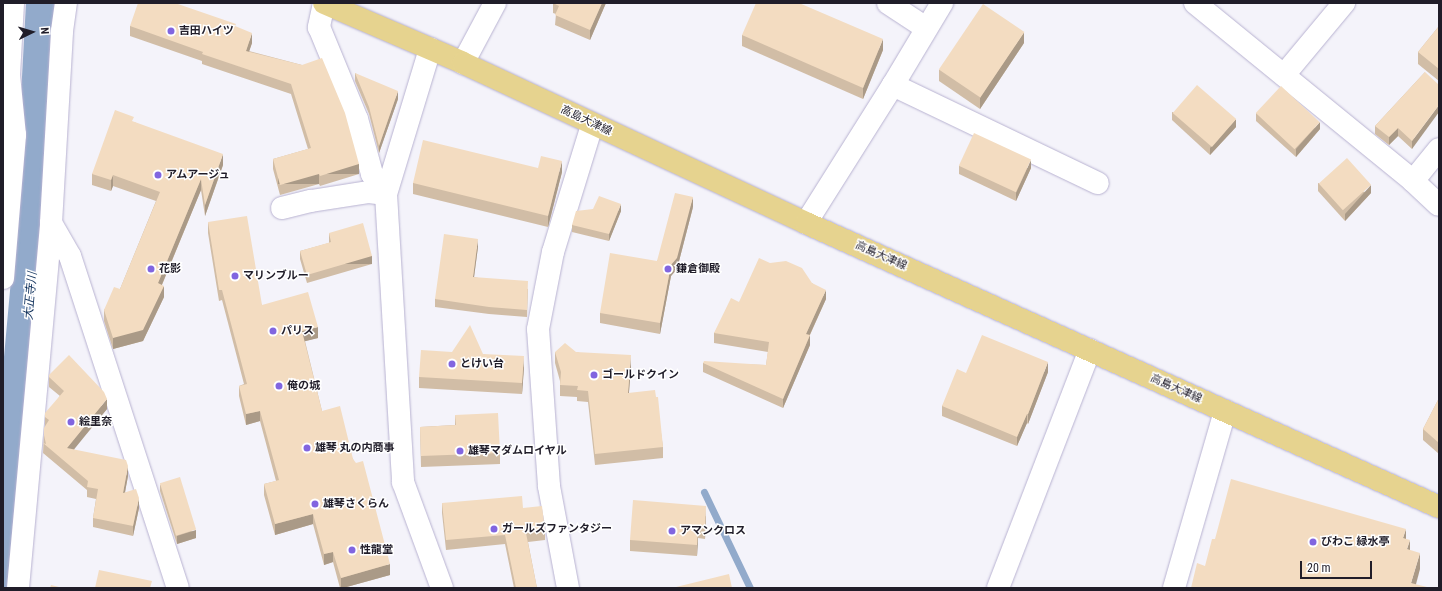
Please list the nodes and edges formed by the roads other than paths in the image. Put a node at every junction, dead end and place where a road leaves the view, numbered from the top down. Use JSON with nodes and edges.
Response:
{"nodes":[{"id":1,"x":13,"y":3,"type":"edge"},
{"id":2,"x":66,"y":3,"type":"edge"},
{"id":3,"x":324,"y":3,"type":"edge"},
{"id":4,"x":495,"y":3,"type":"edge"},
{"id":5,"x":888,"y":3,"type":"edge"},
{"id":6,"x":942,"y":3,"type":"edge"},
{"id":7,"x":1195,"y":3,"type":"edge"},
{"id":8,"x":1344,"y":3,"type":"edge"},
{"id":9,"x":926,"y":28,"type":"junction"},
{"id":10,"x":430,"y":49,"type":"junction"},
{"id":11,"x":463,"y":63,"type":"junction"},
{"id":12,"x":6,"y":75,"type":"edge"},
{"id":13,"x":1284,"y":75,"type":"junction"},
{"id":14,"x":894,"y":85,"type":"junction"},
{"id":15,"x":592,"y":124,"type":"junction"},
{"id":16,"x":1439,"y":149,"type":"edge"},
{"id":17,"x":1413,"y":181,"type":"junction"},
{"id":18,"x":1098,"y":183,"type":"dead end"},
{"id":19,"x":386,"y":194,"type":"junction"},
{"id":20,"x":1439,"y":205,"type":"edge"},
{"id":21,"x":282,"y":208,"type":"dead end"},
{"id":22,"x":51,"y":222,"type":"junction"},
{"id":23,"x":806,"y":223,"type":"junction"},
{"id":24,"x":3,"y":278,"type":"edge"},
{"id":25,"x":1090,"y":350,"type":"junction"},
{"id":26,"x":1225,"y":411,"type":"junction"},
{"id":27,"x":1439,"y":507,"type":"edge"},
{"id":28,"x":18,"y":588,"type":"edge"},
{"id":29,"x":178,"y":588,"type":"edge"},
{"id":30,"x":442,"y":588,"type":"edge"},
{"id":31,"x":568,"y":588,"type":"edge"},
{"id":32,"x":998,"y":588,"type":"edge"},
{"id":33,"x":1174,"y":588,"type":"edge"}],
"edges":[{"from":1,"to":12,"type":"street"},
{"from":2,"to":22,"type":"street"},
{"from":3,"to":10,"type":"main road","name":"高島大津線"},
{"from":3,"to":19,"type":"street"},
{"from":4,"to":11,"type":"street"},
{"from":5,"to":9,"type":"street"},
{"from":6,"to":9,"type":"street"},
{"from":7,"to":13,"type":"street"},
{"from":8,"to":13,"type":"street"},
{"from":9,"to":14,"type":"street"},
{"from":10,"to":11,"type":"main road","name":"高島大津線"},
{"from":10,"to":19,"type":"street"},
{"from":11,"to":15,"type":"main road","name":"高島大津線"},
{"from":12,"to":24,"type":"street"},
{"from":13,"to":17,"type":"street"},
{"from":14,"to":18,"type":"street"},
{"from":14,"to":23,"type":"street"},
{"from":15,"to":23,"type":"main road","name":"高島大津線"},
{"from":15,"to":31,"type":"street"},
{"from":16,"to":17,"type":"street"},
{"from":17,"to":20,"type":"street"},
{"from":19,"to":21,"type":"street"},
{"from":19,"to":30,"type":"street"},
{"from":22,"to":28,"type":"street"},
{"from":22,"to":29,"type":"street"},
{"from":23,"to":25,"type":"main road","name":"高島大津線"},
{"from":25,"to":26,"type":"main road","name":"高島大津線"},
{"from":25,"to":32,"type":"street"},
{"from":26,"to":27,"type":"main road","name":"高島大津線"},
{"from":26,"to":33,"type":"street"}]}
